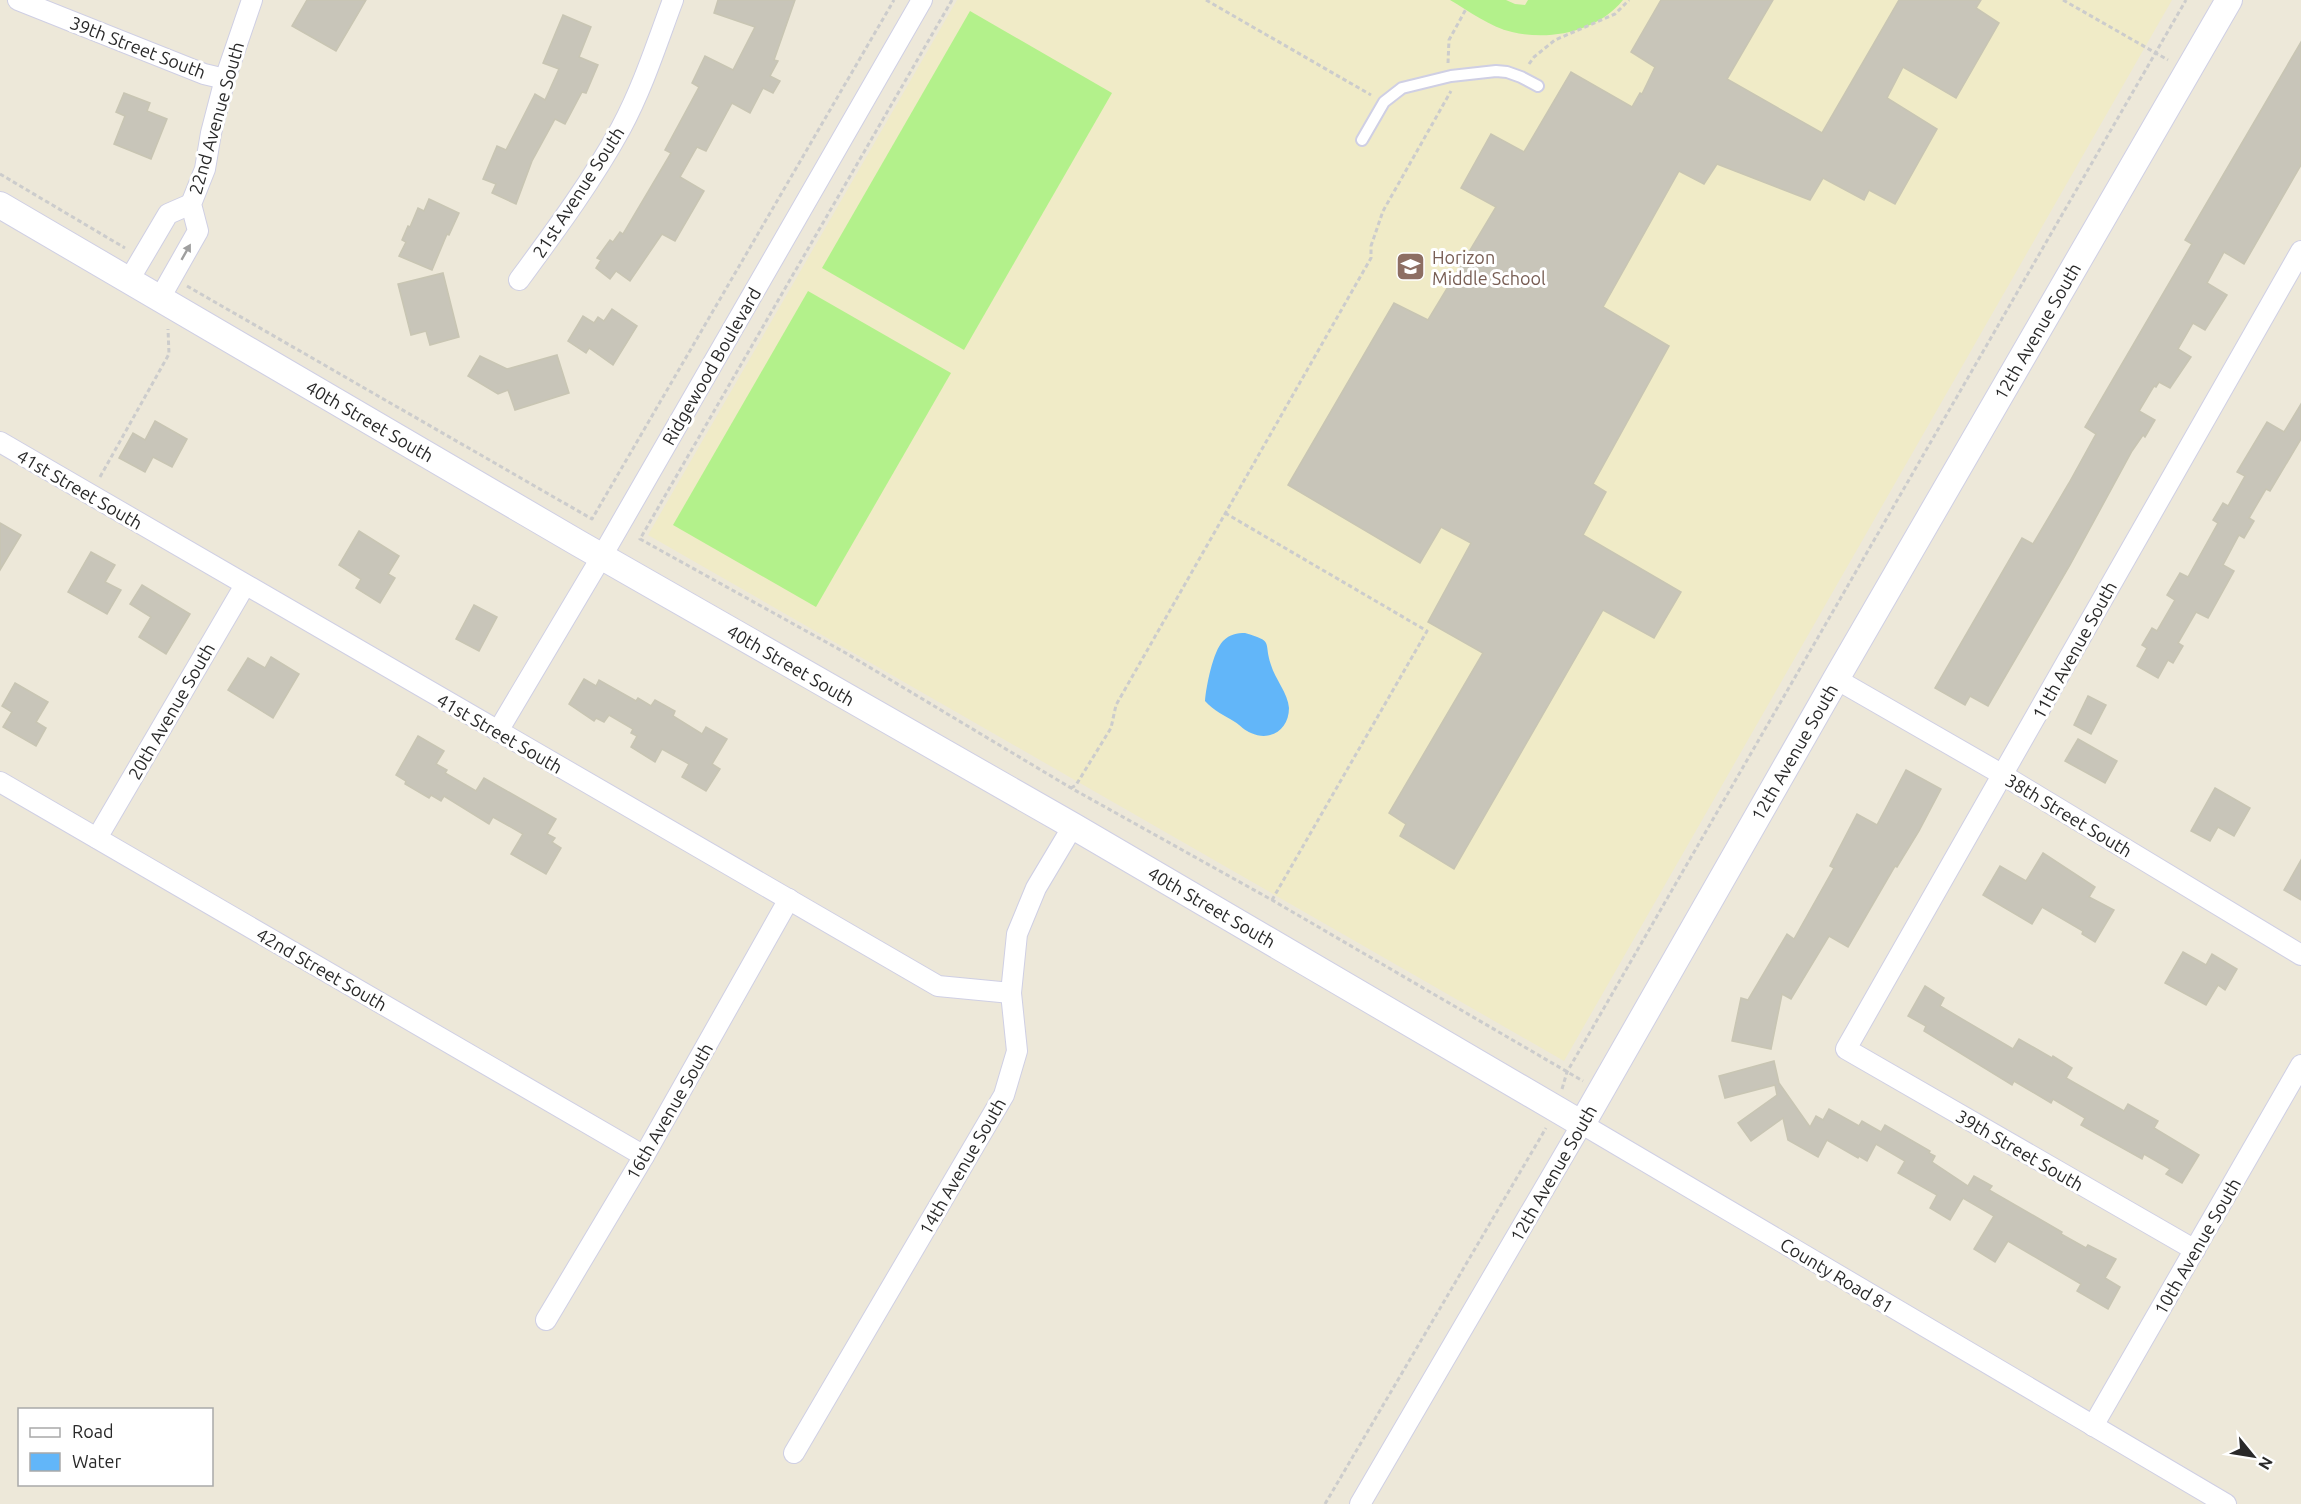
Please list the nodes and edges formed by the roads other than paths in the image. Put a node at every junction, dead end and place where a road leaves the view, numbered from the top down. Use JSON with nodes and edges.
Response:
{"nodes":[{"id":1,"x":18,"y":0,"type":"edge"},
{"id":2,"x":252,"y":0,"type":"edge"},
{"id":3,"x":673,"y":0,"type":"edge"},
{"id":4,"x":922,"y":0,"type":"edge"},
{"id":5,"x":2229,"y":0,"type":"edge"},
{"id":6,"x":225,"y":79,"type":"junction"},
{"id":7,"x":1538,"y":86,"type":"dead end"},
{"id":8,"x":1362,"y":140,"type":"dead end"},
{"id":9,"x":192,"y":204,"type":"junction"},
{"id":10,"x":0,"y":205,"type":"edge"},
{"id":11,"x":2301,"y":251,"type":"edge"},
{"id":12,"x":136,"y":269,"type":"junction"},
{"id":13,"x":519,"y":280,"type":"dead end"},
{"id":14,"x":175,"y":293,"type":"junction"},
{"id":15,"x":0,"y":442,"type":"edge"},
{"id":16,"x":602,"y":556,"type":"junction"},
{"id":17,"x":245,"y":585,"type":"junction"},
{"id":18,"x":1836,"y":679,"type":"junction"},
{"id":19,"x":498,"y":731,"type":"junction"},
{"id":20,"x":2003,"y":776,"type":"junction"},
{"id":21,"x":0,"y":782,"type":"edge"},
{"id":22,"x":1073,"y":826,"type":"junction"},
{"id":23,"x":97,"y":838,"type":"junction"},
{"id":24,"x":789,"y":899,"type":"junction"},
{"id":25,"x":2301,"y":955,"type":"edge"},
{"id":26,"x":1011,"y":993,"type":"junction"},
{"id":27,"x":1846,"y":1049,"type":"joint"},
{"id":28,"x":2301,"y":1065,"type":"edge"},
{"id":29,"x":1582,"y":1124,"type":"junction"},
{"id":30,"x":644,"y":1156,"type":"junction"},
{"id":31,"x":2194,"y":1250,"type":"junction"},
{"id":32,"x":546,"y":1320,"type":"dead end"},
{"id":33,"x":2093,"y":1426,"type":"junction"},
{"id":34,"x":795,"y":1453,"type":"dead end"},
{"id":35,"x":1360,"y":1504,"type":"edge"},
{"id":36,"x":2226,"y":1504,"type":"edge"}],
"edges":[{"from":1,"to":6,"type":"street","name":"39th Street South"},
{"from":2,"to":6,"type":"street","name":"22nd Avenue South"},
{"from":3,"to":13,"type":"street","name":"21st Avenue South"},
{"from":4,"to":16,"type":"street","name":"Ridgewood Boulevard"},
{"from":5,"to":18,"type":"street","name":"12th Avenue South"},
{"from":6,"to":9,"type":"street","name":"22nd Avenue South"},
{"from":7,"to":8,"type":"lane"},
{"from":9,"to":12,"type":"street"},
{"from":14,"to":9,"type":"street","name":"22nd Avenue South","one_way":true},
{"from":10,"to":12,"type":"street","name":"40th Street South"},
{"from":11,"to":20,"type":"street","name":"11th Avenue South"},
{"from":12,"to":14,"type":"street","name":"40th Street South"},
{"from":14,"to":16,"type":"street","name":"40th Street South"},
{"from":15,"to":17,"type":"street","name":"41st Street South"},
{"from":16,"to":19,"type":"street","name":"Ridgewood Boulevard"},
{"from":16,"to":22,"type":"street","name":"40th Street South"},
{"from":17,"to":19,"type":"street","name":"41st Street South"},
{"from":17,"to":23,"type":"street","name":"20th Avenue South"},
{"from":18,"to":20,"type":"street","name":"38th Street South"},
{"from":18,"to":29,"type":"street","name":"12th Avenue South"},
{"from":19,"to":24,"type":"street","name":"41st Street South"},
{"from":20,"to":25,"type":"street","name":"38th Street South"},
{"from":20,"to":27,"type":"street","name":"11th Avenue South"},
{"from":21,"to":23,"type":"street","name":"42nd Street South"},
{"from":22,"to":26,"type":"street","name":"14th Avenue South"},
{"from":22,"to":29,"type":"street","name":"40th Street South"},
{"from":23,"to":30,"type":"street","name":"42nd Street South"},
{"from":24,"to":26,"type":"street","name":"41st Street South"},
{"from":24,"to":30,"type":"street","name":"16th Avenue South"},
{"from":26,"to":34,"type":"street","name":"14th Avenue South"},
{"from":27,"to":31,"type":"street","name":"39th Street South"},
{"from":28,"to":31,"type":"street","name":"10th Avenue South"},
{"from":29,"to":33,"type":"street","name":"County Road 81"},
{"from":29,"to":35,"type":"street","name":"12th Avenue South"},
{"from":30,"to":32,"type":"street","name":"16th Avenue South"},
{"from":31,"to":33,"type":"street","name":"10th Avenue South"},
{"from":33,"to":36,"type":"street","name":"County Road 81"}]}
